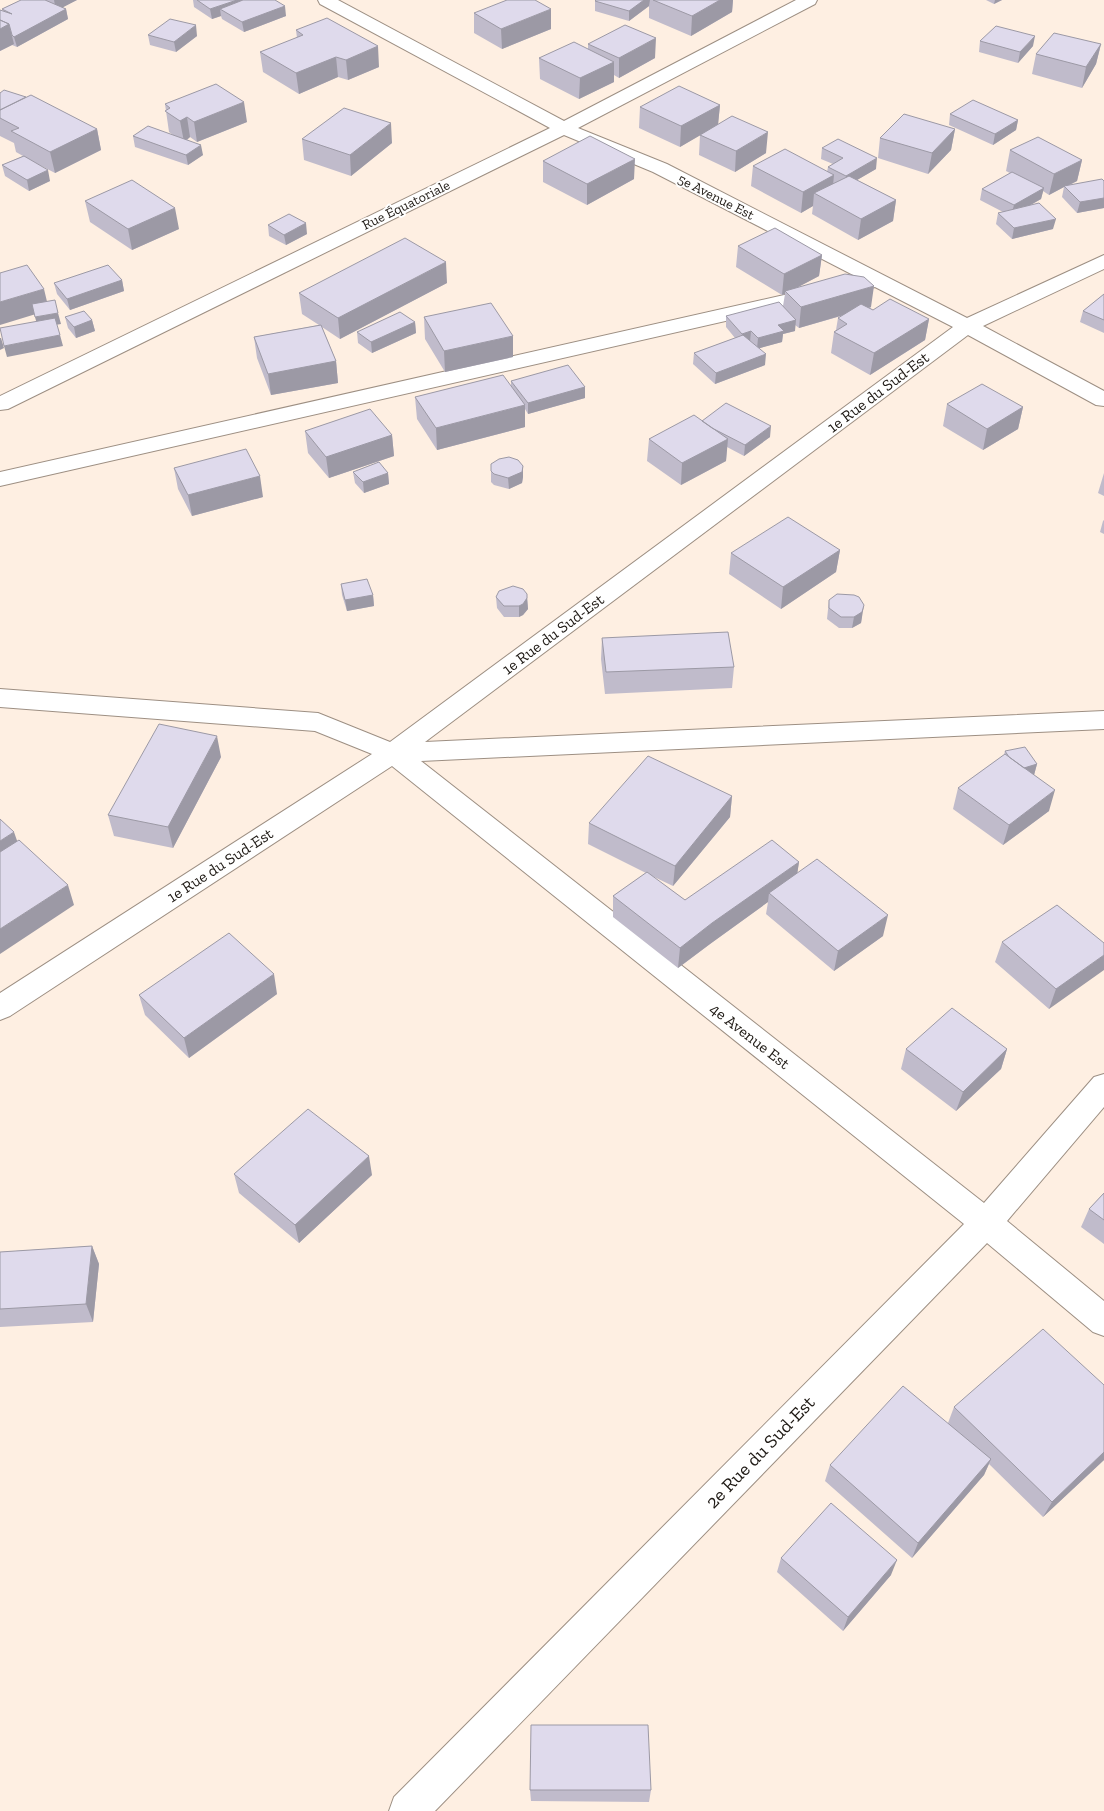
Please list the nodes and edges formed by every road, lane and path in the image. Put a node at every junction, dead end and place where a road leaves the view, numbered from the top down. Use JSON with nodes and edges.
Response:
{"nodes":[{"id":1,"x":326,"y":0,"type":"edge"},
{"id":2,"x":809,"y":0,"type":"edge"},
{"id":3,"x":563,"y":128,"type":"junction"},
{"id":4,"x":1104,"y":261,"type":"edge"},
{"id":5,"x":878,"y":280,"type":"junction"},
{"id":6,"x":967,"y":326,"type":"junction"},
{"id":7,"x":1104,"y":400,"type":"edge"},
{"id":8,"x":0,"y":404,"type":"edge"},
{"id":9,"x":0,"y":479,"type":"edge"},
{"id":10,"x":0,"y":698,"type":"edge"},
{"id":11,"x":1104,"y":720,"type":"edge"},
{"id":12,"x":394,"y":753,"type":"junction"},
{"id":13,"x":0,"y":1008,"type":"edge"},
{"id":14,"x":1104,"y":1086,"type":"edge"},
{"id":15,"x":986,"y":1223,"type":"junction"},
{"id":16,"x":1104,"y":1321,"type":"edge"},
{"id":17,"x":408,"y":1811,"type":"edge"}],
"edges":[{"from":1,"to":3,"type":"street","name":"5e Avenue Est"},
{"from":2,"to":3,"type":"street","name":"Rue Équatoriale"},
{"from":3,"to":5,"type":"street","name":"5e Avenue Est"},
{"from":3,"to":8,"type":"street","name":"Rue Équatoriale"},
{"from":4,"to":6,"type":"street","name":"1e Rue du Sud-Est"},
{"from":5,"to":6,"type":"street","name":"5e Avenue Est"},
{"from":5,"to":9,"type":"street"},
{"from":6,"to":7,"type":"street","name":"5e Avenue Est"},
{"from":6,"to":12,"type":"street","name":"1e Rue du Sud-Est"},
{"from":10,"to":12,"type":"street"},
{"from":11,"to":12,"type":"street"},
{"from":12,"to":13,"type":"street","name":"1e Rue du Sud-Est"},
{"from":12,"to":15,"type":"street","name":"4e Avenue Est"},
{"from":14,"to":15,"type":"street","name":"2e Rue du Sud-Est"},
{"from":15,"to":16,"type":"street","name":"4e Avenue Est"},
{"from":15,"to":17,"type":"street","name":"2e Rue du Sud-Est"}]}
